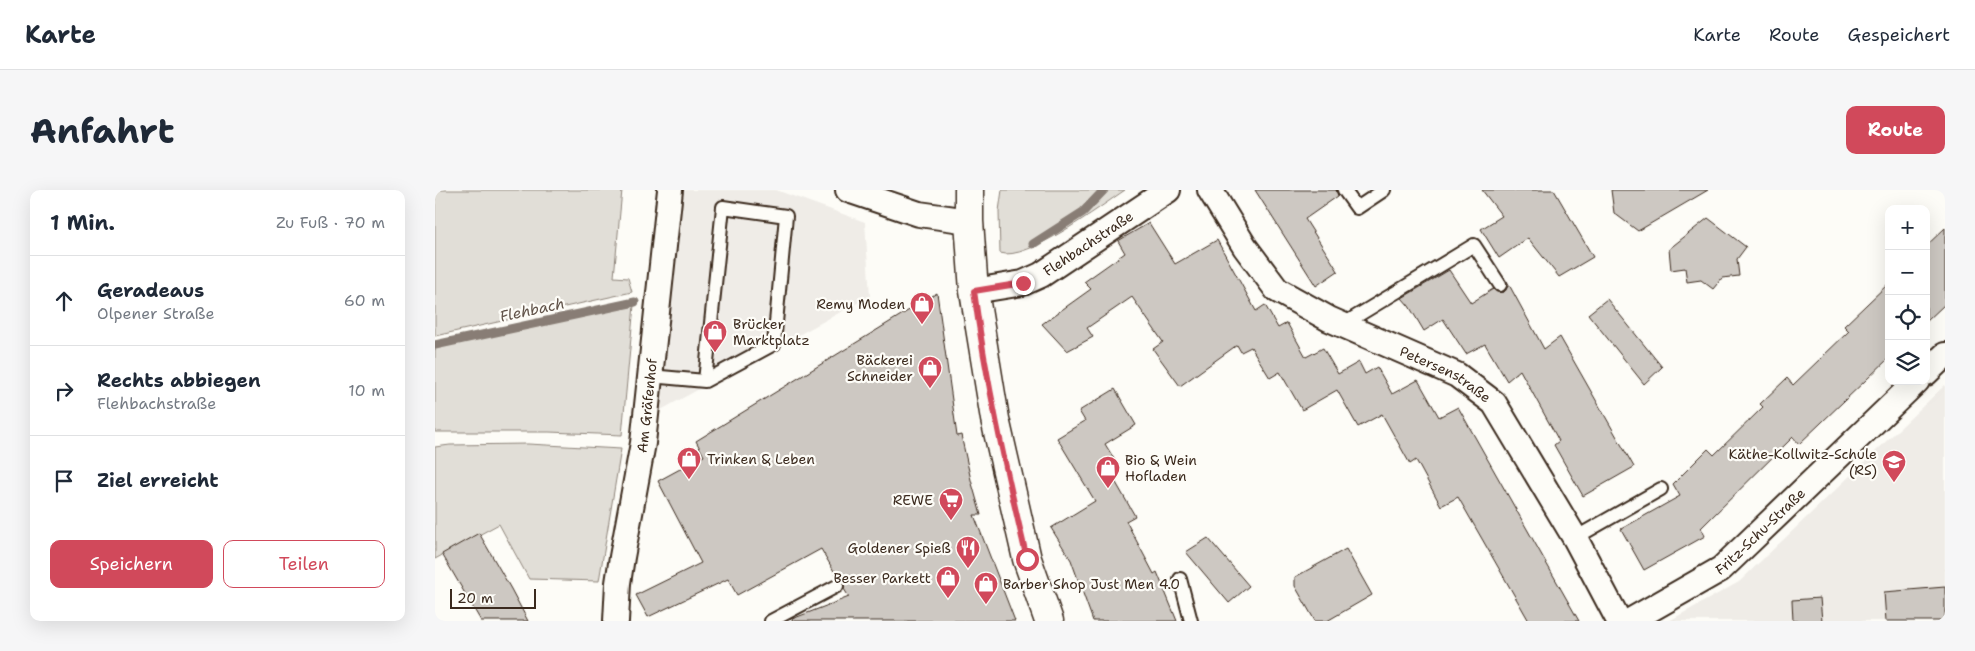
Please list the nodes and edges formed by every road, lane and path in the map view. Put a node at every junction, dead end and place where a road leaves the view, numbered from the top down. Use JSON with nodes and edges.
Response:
{"nodes":[{"id":1,"x":670,"y":190,"type":"edge"},
{"id":2,"x":848,"y":190,"type":"edge"},
{"id":3,"x":969,"y":190,"type":"edge"},
{"id":4,"x":1169,"y":190,"type":"edge"},
{"id":5,"x":1210,"y":190,"type":"edge"},
{"id":6,"x":1345,"y":190,"type":"edge"},
{"id":7,"x":1384,"y":190,"type":"edge"},
{"id":8,"x":969,"y":221,"type":"junction"},
{"id":9,"x":1500,"y":285,"type":"dead end"},
{"id":10,"x":974,"y":291,"type":"junction"},
{"id":11,"x":1342,"y":325,"type":"junction"},
{"id":12,"x":1945,"y":354,"type":"edge"},
{"id":13,"x":1930,"y":368,"type":"edge"},
{"id":14,"x":650,"y":376,"type":"junction"},
{"id":15,"x":705,"y":381,"type":"junction"},
{"id":16,"x":1913,"y":385,"type":"edge"},
{"id":17,"x":1661,"y":489,"type":"dead end"},
{"id":18,"x":1575,"y":538,"type":"junction"},
{"id":19,"x":1180,"y":579,"type":"dead end"},
{"id":20,"x":837,"y":586,"type":"dead end"},
{"id":21,"x":616,"y":621,"type":"edge"},
{"id":22,"x":771,"y":621,"type":"edge"},
{"id":23,"x":1049,"y":621,"type":"edge"},
{"id":24,"x":1191,"y":621,"type":"edge"},
{"id":25,"x":1619,"y":621,"type":"edge"},
{"id":26,"x":1630,"y":621,"type":"edge"}],
"edges":[{"from":1,"to":14,"type":"street","name":"Am Gräfenhof"},
{"from":2,"to":8,"type":"street"},
{"from":3,"to":8,"type":"main road"},
{"from":4,"to":10,"type":"street","name":"Flehbachstraße"},
{"from":5,"to":11,"type":"street","name":"Petersenstraße"},
{"from":6,"to":7,"type":"lane"},
{"from":8,"to":10,"type":"main road"},
{"from":9,"to":11,"type":"lane"},
{"from":10,"to":23,"type":"main road"},
{"from":11,"to":18,"type":"street","name":"Petersenstraße"},
{"from":12,"to":13,"type":"street"},
{"from":14,"to":15,"type":"lane"},
{"from":14,"to":21,"type":"street","name":"Am Gräfenhof"},
{"from":15,"to":15,"type":"lane"},
{"from":16,"to":26,"type":"street","name":"Fritz-Schu-Straße"},
{"from":17,"to":18,"type":"lane"},
{"from":18,"to":25,"type":"street","name":"Petersenstraße"},
{"from":19,"to":24,"type":"lane"},
{"from":20,"to":22,"type":"lane"}]}
